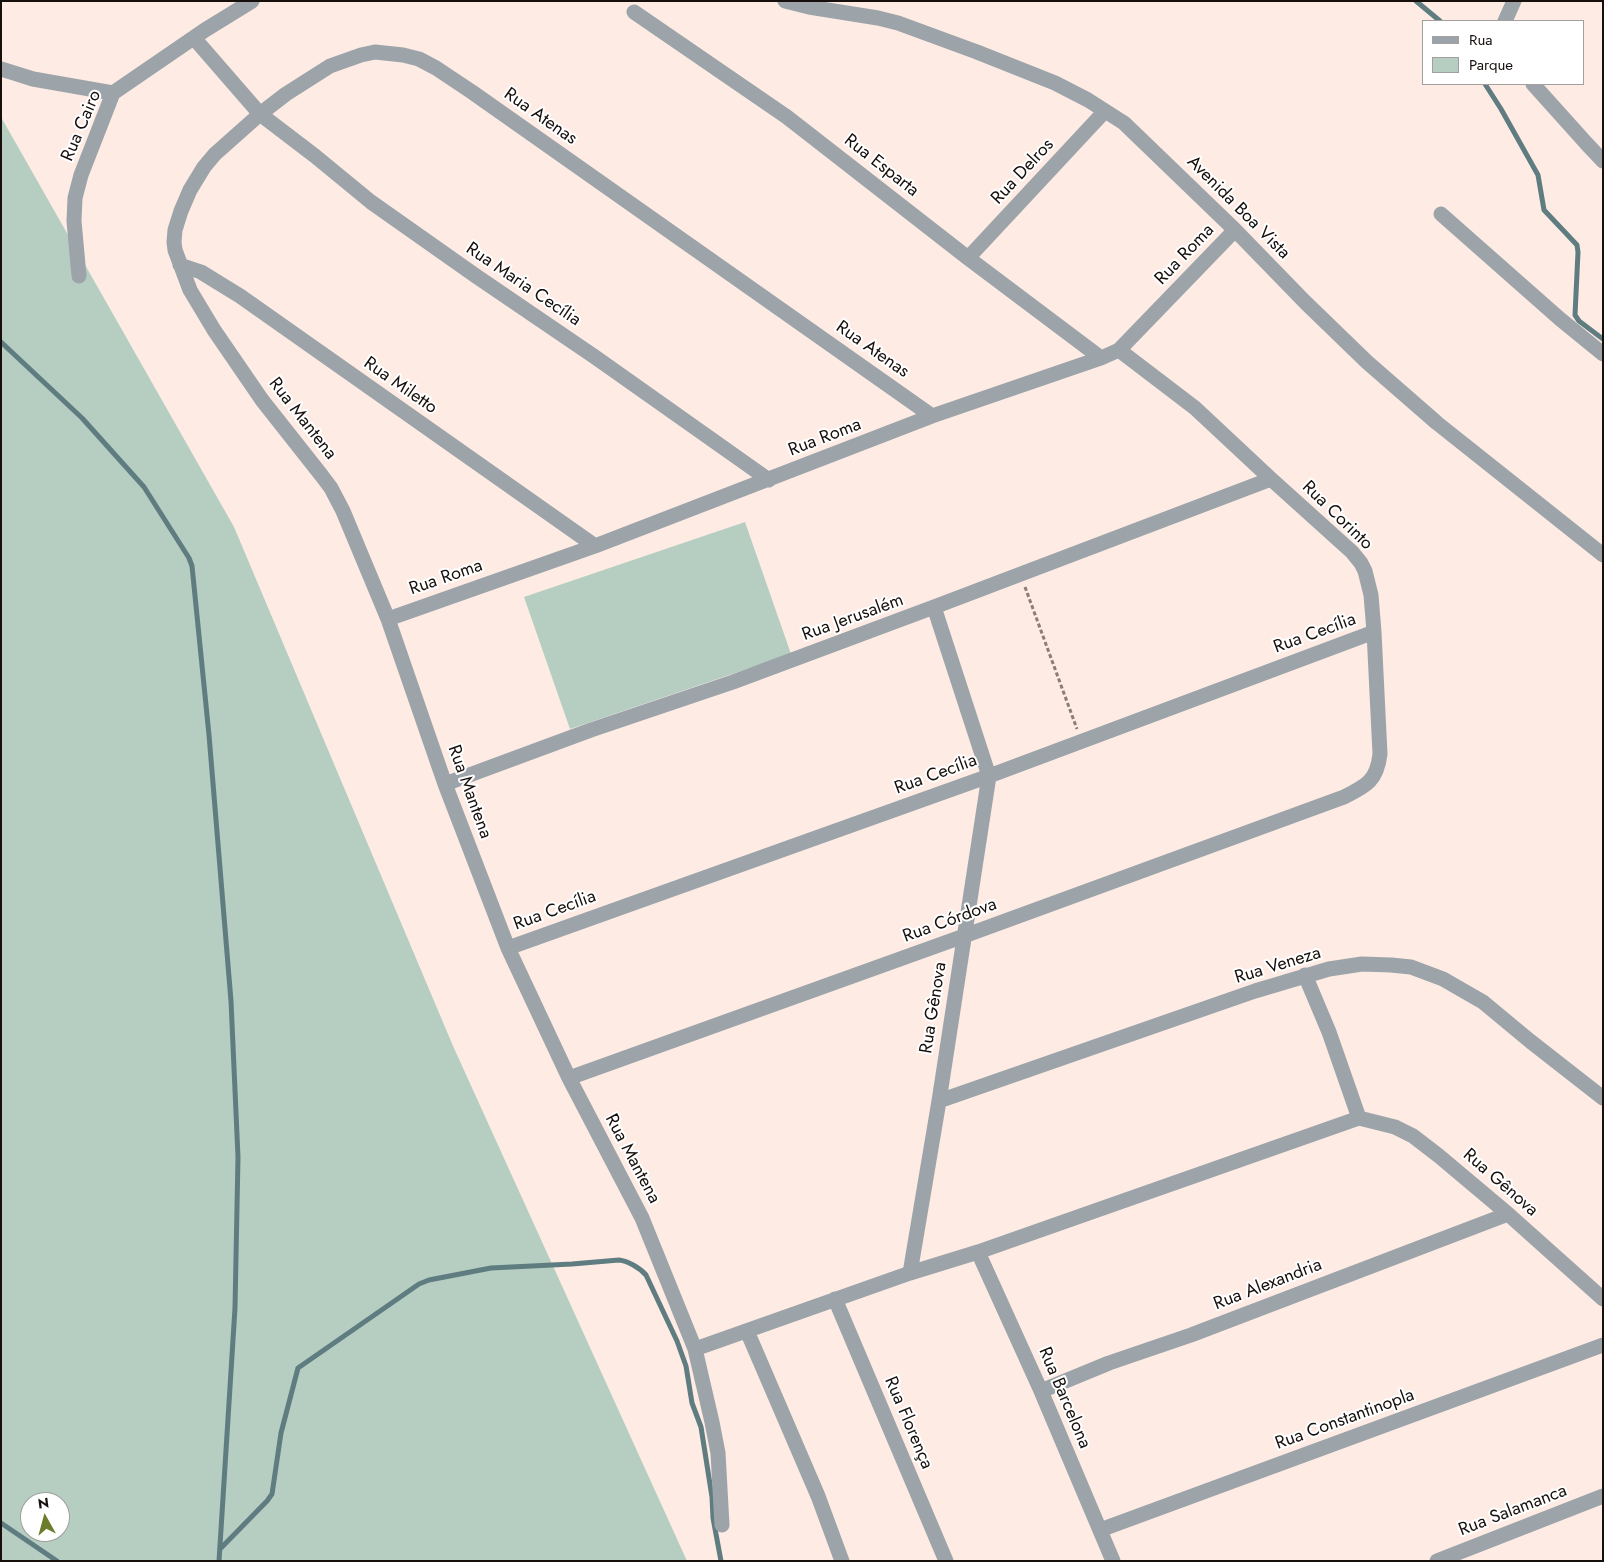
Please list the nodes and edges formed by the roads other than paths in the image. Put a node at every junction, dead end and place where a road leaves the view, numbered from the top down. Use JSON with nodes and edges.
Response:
{"nodes":[{"id":1,"x":252,"y":1,"type":"edge"},
{"id":2,"x":785,"y":1,"type":"edge"},
{"id":3,"x":1514,"y":1,"type":"edge"},
{"id":4,"x":634,"y":12,"type":"dead end"},
{"id":5,"x":1505,"y":20,"type":"edge"},
{"id":6,"x":194,"y":38,"type":"junction"},
{"id":7,"x":1,"y":69,"type":"edge"},
{"id":8,"x":1534,"y":85,"type":"edge"},
{"id":9,"x":113,"y":93,"type":"junction"},
{"id":10,"x":1105,"y":111,"type":"junction"},
{"id":11,"x":260,"y":114,"type":"junction"},
{"id":12,"x":1603,"y":161,"type":"edge"},
{"id":13,"x":1441,"y":214,"type":"dead end"},
{"id":14,"x":1235,"y":230,"type":"junction"},
{"id":15,"x":968,"y":258,"type":"junction"},
{"id":16,"x":180,"y":265,"type":"junction"},
{"id":17,"x":79,"y":276,"type":"dead end"},
{"id":18,"x":1119,"y":350,"type":"junction"},
{"id":19,"x":1603,"y":354,"type":"edge"},
{"id":20,"x":1101,"y":358,"type":"junction"},
{"id":21,"x":932,"y":416,"type":"junction"},
{"id":22,"x":1270,"y":479,"type":"junction"},
{"id":23,"x":769,"y":480,"type":"junction"},
{"id":24,"x":595,"y":546,"type":"junction"},
{"id":25,"x":1603,"y":555,"type":"edge"},
{"id":26,"x":934,"y":607,"type":"junction"},
{"id":27,"x":388,"y":618,"type":"junction"},
{"id":28,"x":1374,"y":632,"type":"junction"},
{"id":29,"x":989,"y":776,"type":"junction"},
{"id":30,"x":445,"y":784,"type":"junction"},
{"id":31,"x":1344,"y":797,"type":"joint"},
{"id":32,"x":964,"y":936,"type":"junction"},
{"id":33,"x":508,"y":948,"type":"junction"},
{"id":34,"x":1305,"y":975,"type":"junction"},
{"id":35,"x":569,"y":1078,"type":"junction"},
{"id":36,"x":1603,"y":1098,"type":"edge"},
{"id":37,"x":939,"y":1101,"type":"junction"},
{"id":38,"x":1359,"y":1118,"type":"junction"},
{"id":39,"x":1508,"y":1214,"type":"junction"},
{"id":40,"x":978,"y":1252,"type":"junction"},
{"id":41,"x":910,"y":1272,"type":"junction"},
{"id":42,"x":835,"y":1299,"type":"junction"},
{"id":43,"x":1603,"y":1299,"type":"edge"},
{"id":44,"x":747,"y":1331,"type":"junction"},
{"id":45,"x":1603,"y":1345,"type":"edge"},
{"id":46,"x":695,"y":1349,"type":"junction"},
{"id":47,"x":1042,"y":1391,"type":"junction"},
{"id":48,"x":1600,"y":1502,"type":"edge"},
{"id":49,"x":722,"y":1524,"type":"dead end"},
{"id":50,"x":1100,"y":1530,"type":"junction"},
{"id":51,"x":842,"y":1561,"type":"edge"},
{"id":52,"x":946,"y":1561,"type":"edge"},
{"id":53,"x":1113,"y":1561,"type":"edge"},
{"id":54,"x":1437,"y":1561,"type":"edge"}],
"edges":[{"from":1,"to":6,"type":"street","name":"Rua Cairo"},
{"from":2,"to":10,"type":"street","name":"Avenida Boa Vista"},
{"from":3,"to":5,"type":"street"},
{"from":4,"to":15,"type":"street","name":"Rua Esparta"},
{"from":6,"to":9,"type":"street","name":"Rua Cairo"},
{"from":6,"to":11,"type":"street","name":"Rua Maria Cecília"},
{"from":7,"to":9,"type":"street"},
{"from":8,"to":12,"type":"street"},
{"from":9,"to":17,"type":"street","name":"Rua Cairo"},
{"from":10,"to":14,"type":"street","name":"Avenida Boa Vista"},
{"from":10,"to":15,"type":"street","name":"Rua Delros"},
{"from":11,"to":16,"type":"street","name":"Rua Atenas"},
{"from":11,"to":21,"type":"street","name":"Rua Atenas"},
{"from":11,"to":23,"type":"street","name":"Rua Maria Cecília"},
{"from":13,"to":19,"type":"street"},
{"from":14,"to":18,"type":"street","name":"Rua Roma"},
{"from":14,"to":25,"type":"street","name":"Avenida Boa Vista"},
{"from":15,"to":20,"type":"street","name":"Rua Esparta"},
{"from":16,"to":24,"type":"street","name":"Rua Miletto"},
{"from":16,"to":27,"type":"street","name":"Rua Mantena"},
{"from":18,"to":20,"type":"street","name":"Rua Roma"},
{"from":18,"to":22,"type":"street","name":"Rua Corinto"},
{"from":20,"to":21,"type":"street","name":"Rua Roma"},
{"from":21,"to":23,"type":"street","name":"Rua Roma"},
{"from":22,"to":26,"type":"street","name":"Rua Jerusalém"},
{"from":22,"to":28,"type":"street","name":"Rua Corinto"},
{"from":23,"to":24,"type":"street","name":"Rua Roma"},
{"from":24,"to":27,"type":"street","name":"Rua Roma"},
{"from":26,"to":29,"type":"street","name":"Rua Gênova"},
{"from":26,"to":30,"type":"street","name":"Rua Jerusalém"},
{"from":27,"to":30,"type":"street","name":"Rua Mantena"},
{"from":28,"to":29,"type":"street","name":"Rua Cecília"},
{"from":28,"to":31,"type":"street","name":"Rua Corinto"},
{"from":29,"to":32,"type":"street","name":"Rua Gênova"},
{"from":29,"to":33,"type":"street","name":"Rua Cecília"},
{"from":30,"to":33,"type":"street","name":"Rua Mantena"},
{"from":31,"to":32,"type":"street","name":"Rua Córdova"},
{"from":32,"to":35,"type":"street","name":"Rua Córdova"},
{"from":32,"to":37,"type":"street","name":"Rua Gênova"},
{"from":33,"to":35,"type":"street","name":"Rua Mantena"},
{"from":34,"to":36,"type":"street","name":"Rua Veneza"},
{"from":34,"to":37,"type":"street","name":"Rua Veneza"},
{"from":34,"to":38,"type":"street"},
{"from":35,"to":46,"type":"street","name":"Rua Mantena"},
{"from":37,"to":41,"type":"street","name":"Rua Gênova"},
{"from":38,"to":39,"type":"street","name":"Rua Gênova"},
{"from":38,"to":40,"type":"street"},
{"from":39,"to":43,"type":"street","name":"Rua Gênova"},
{"from":39,"to":47,"type":"street","name":"Rua Alexandria"},
{"from":40,"to":41,"type":"street"},
{"from":40,"to":47,"type":"street","name":"Rua Barcelona"},
{"from":41,"to":42,"type":"street"},
{"from":42,"to":44,"type":"street"},
{"from":42,"to":52,"type":"street","name":"Rua Florença"},
{"from":44,"to":46,"type":"street"},
{"from":44,"to":51,"type":"street"},
{"from":45,"to":50,"type":"street","name":"Rua Constantinopla"},
{"from":46,"to":49,"type":"street","name":"Rua Mantena"},
{"from":47,"to":50,"type":"street","name":"Rua Barcelona"},
{"from":48,"to":54,"type":"street","name":"Rua Salamanca"},
{"from":50,"to":53,"type":"street","name":"Rua Barcelona"}]}
